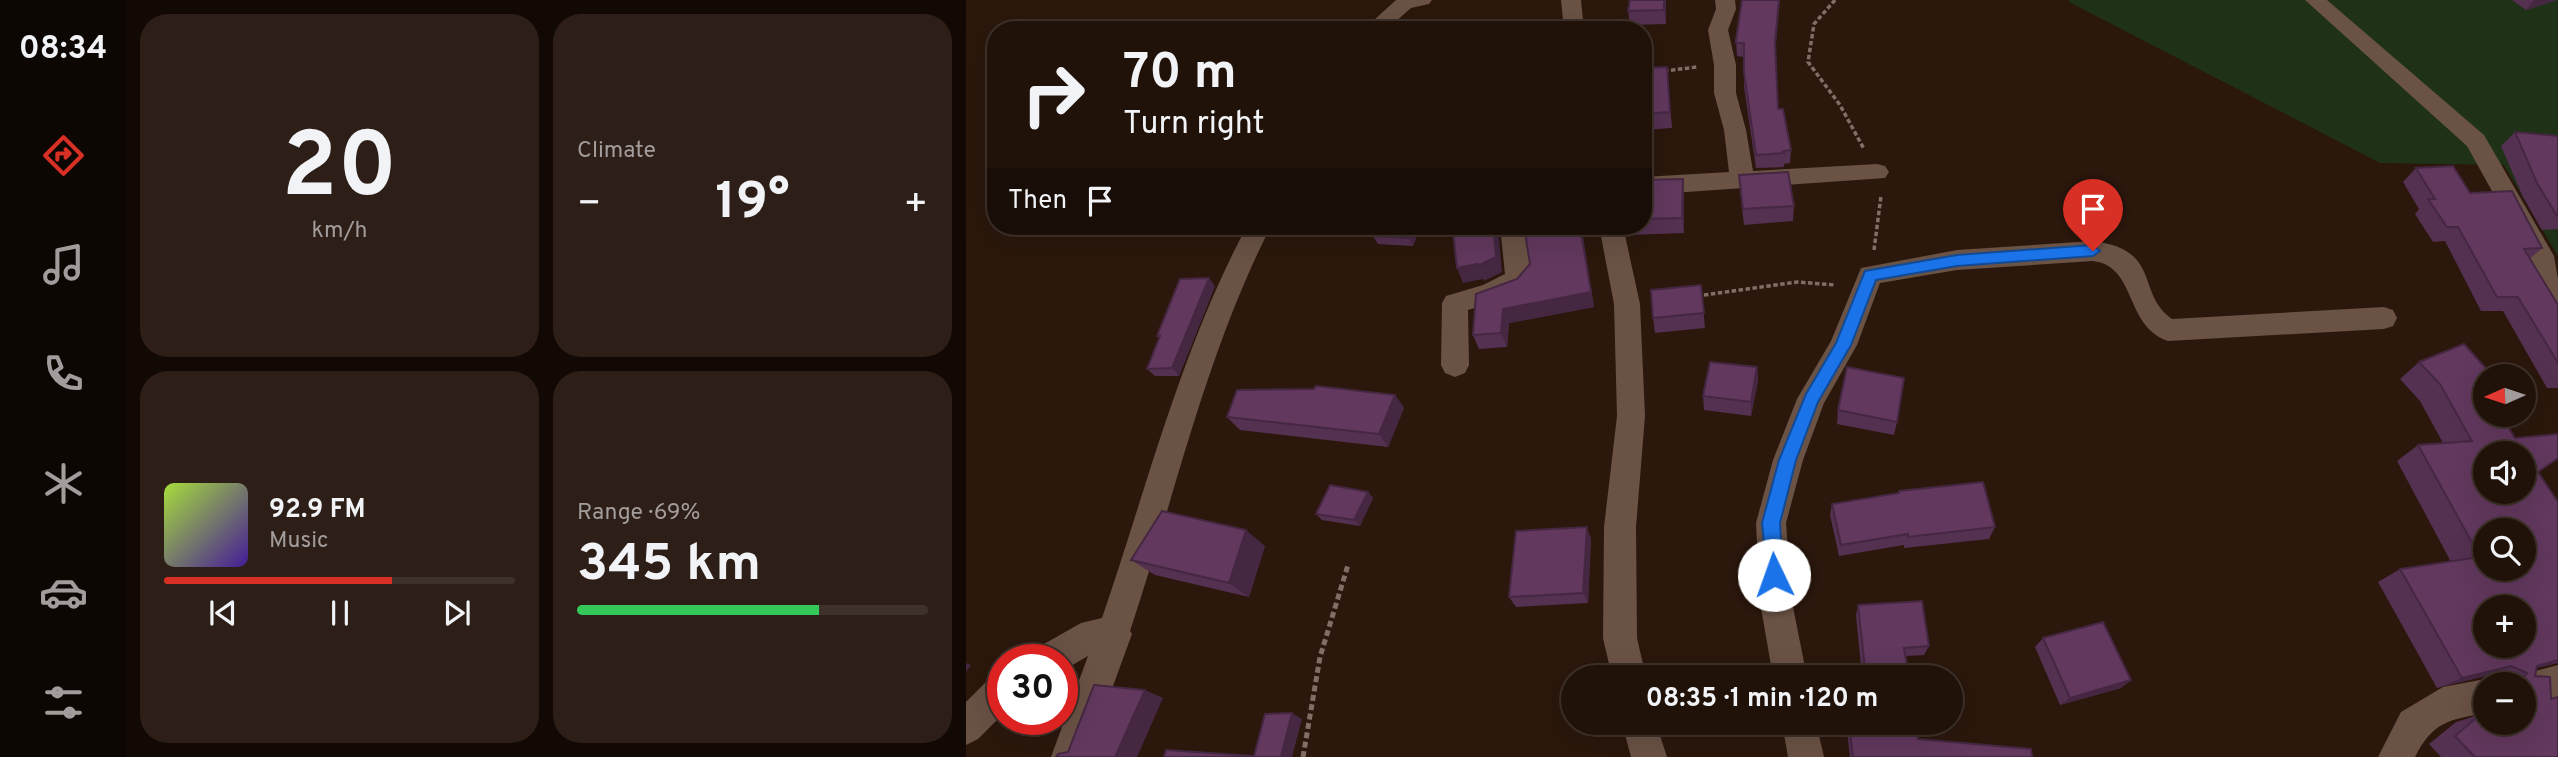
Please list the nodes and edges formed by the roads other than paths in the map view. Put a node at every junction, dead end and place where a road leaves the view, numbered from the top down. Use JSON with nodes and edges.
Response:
{"nodes":[{"id":1,"x":1422,"y":0,"type":"edge"},
{"id":2,"x":1571,"y":0,"type":"edge"},
{"id":3,"x":1725,"y":0,"type":"edge"},
{"id":4,"x":2315,"y":0,"type":"edge"},
{"id":5,"x":1384,"y":21,"type":"edge"},
{"id":6,"x":1573,"y":21,"type":"edge"},
{"id":7,"x":1877,"y":172,"type":"road end"},
{"id":8,"x":1742,"y":178,"type":"junction"},
{"id":9,"x":1652,"y":185,"type":"edge"},
{"id":10,"x":1254,"y":235,"type":"edge"},
{"id":11,"x":1513,"y":235,"type":"edge"},
{"id":12,"x":1613,"y":235,"type":"edge"},
{"id":13,"x":2558,"y":308,"type":"edge"},
{"id":14,"x":2384,"y":318,"type":"dead end"},
{"id":15,"x":1455,"y":366,"type":"dead end"},
{"id":16,"x":1115,"y":634,"type":"junction"},
{"id":17,"x":1077,"y":644,"type":"edge"},
{"id":18,"x":1626,"y":665,"type":"edge"},
{"id":19,"x":1788,"y":665,"type":"edge"},
{"id":20,"x":2558,"y":682,"type":"edge"},
{"id":21,"x":2536,"y":687,"type":"edge"},
{"id":22,"x":2473,"y":698,"type":"edge"},
{"id":23,"x":987,"y":705,"type":"edge"},
{"id":24,"x":966,"y":726,"type":"edge"},
{"id":25,"x":1643,"y":735,"type":"edge"},
{"id":26,"x":1801,"y":735,"type":"edge"},
{"id":27,"x":1069,"y":757,"type":"edge"},
{"id":28,"x":1649,"y":757,"type":"edge"},
{"id":29,"x":1806,"y":757,"type":"edge"},
{"id":30,"x":2396,"y":757,"type":"edge"}],
"edges":[{"from":1,"to":5,"type":"street"},
{"from":2,"to":6,"type":"street"},
{"from":3,"to":8,"type":"street"},
{"from":4,"to":13,"type":"street"},
{"from":7,"to":8,"type":"street"},
{"from":8,"to":9,"type":"street"},
{"from":10,"to":16,"type":"street"},
{"from":11,"to":15,"type":"street"},
{"from":12,"to":18,"type":"street"},
{"from":14,"to":19,"type":"street"},
{"from":16,"to":17,"type":"street"},
{"from":16,"to":27,"type":"street"},
{"from":20,"to":21,"type":"street"},
{"from":22,"to":30,"type":"street"},
{"from":23,"to":24,"type":"street"},
{"from":25,"to":28,"type":"street"},
{"from":26,"to":29,"type":"street"}]}
